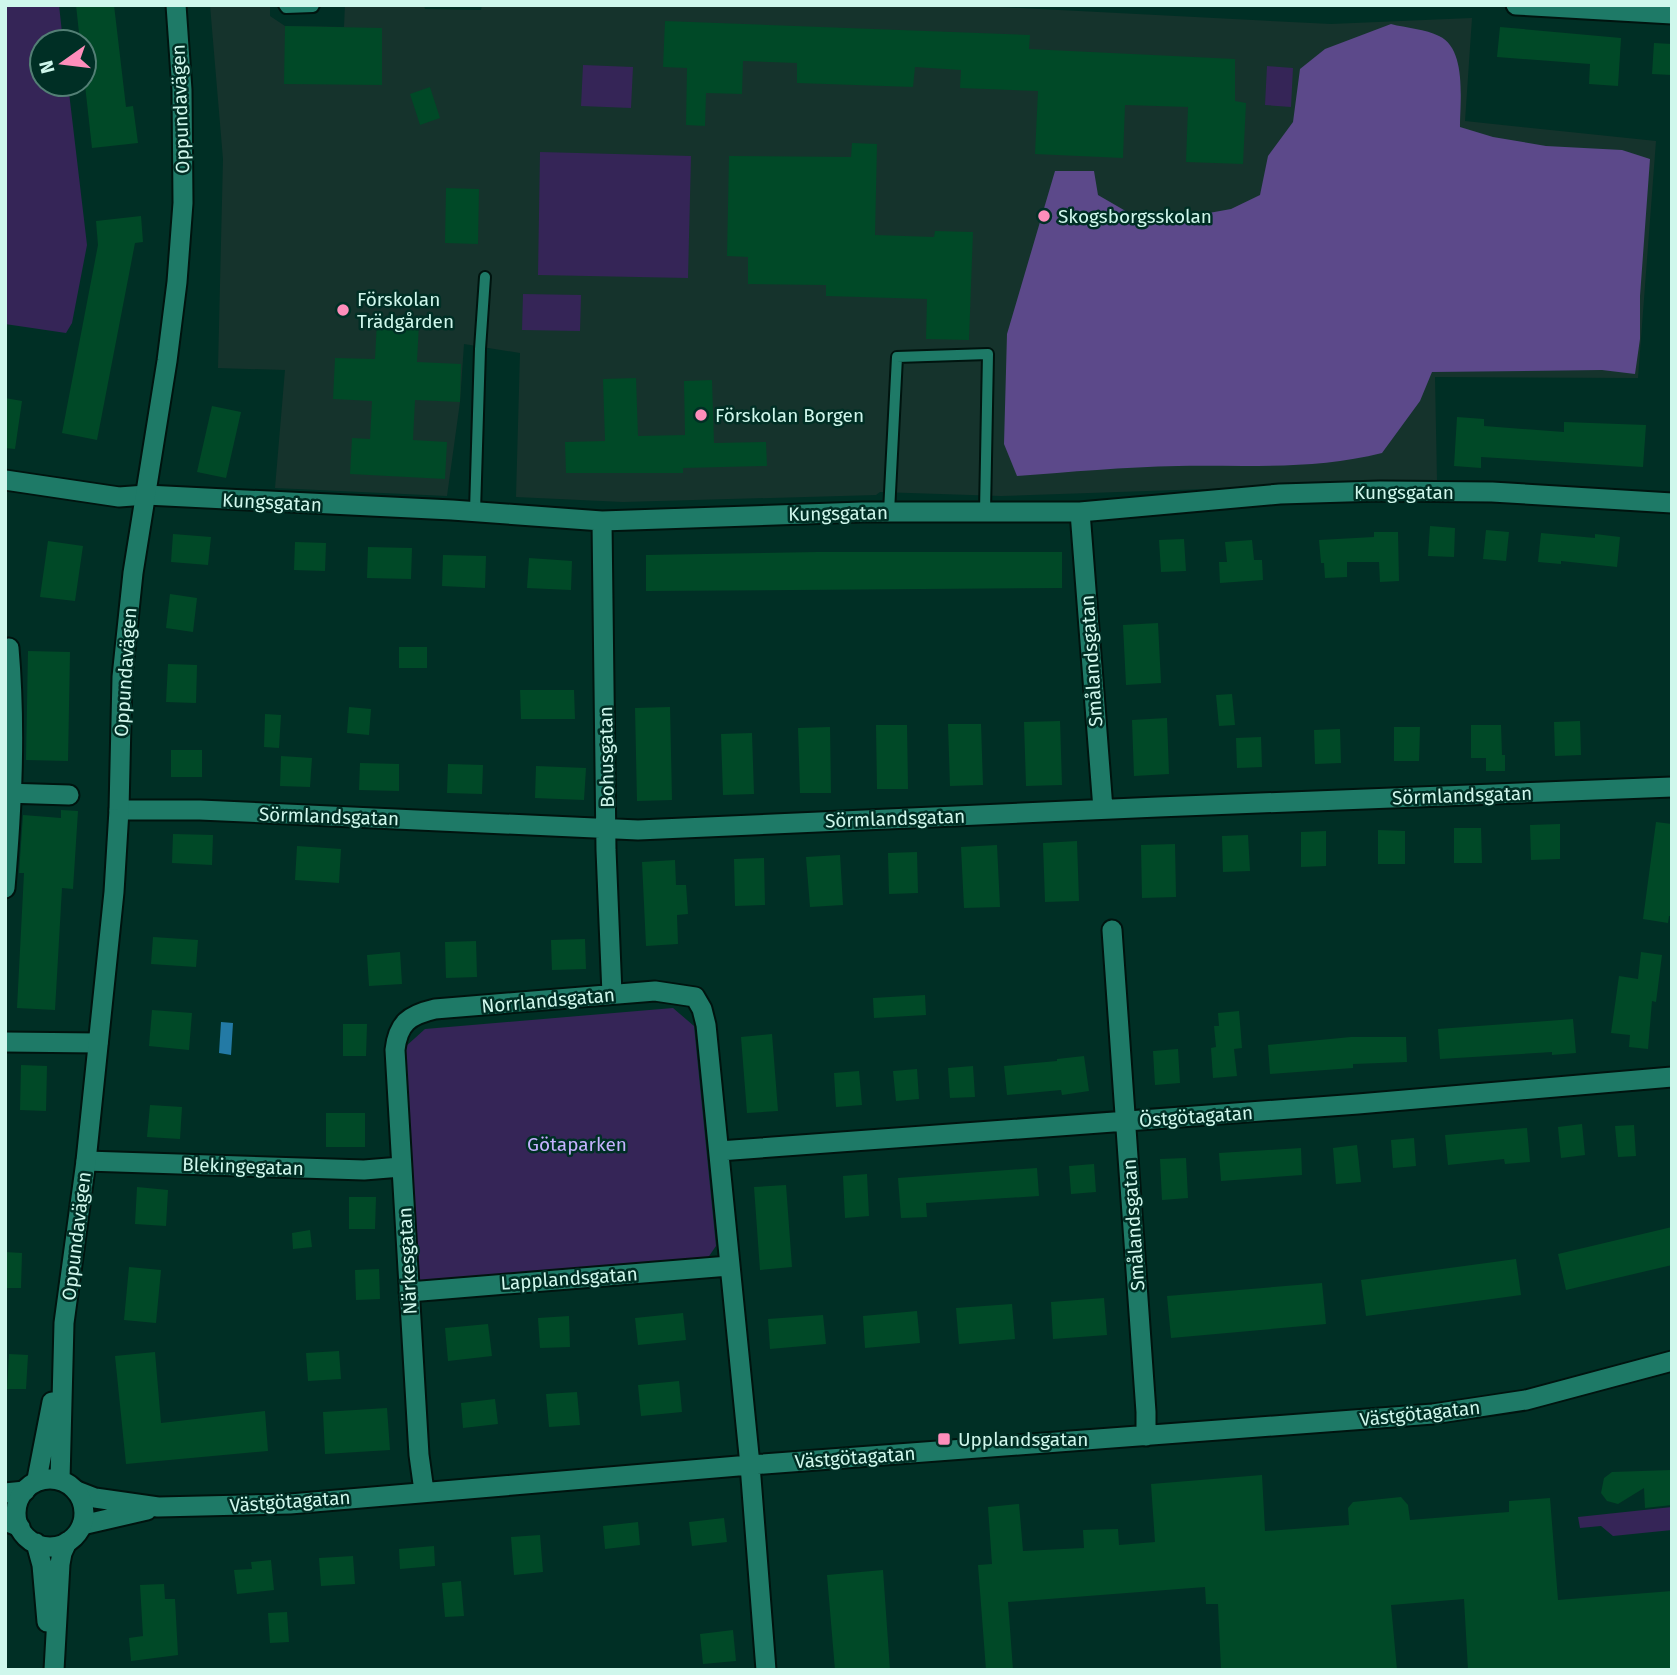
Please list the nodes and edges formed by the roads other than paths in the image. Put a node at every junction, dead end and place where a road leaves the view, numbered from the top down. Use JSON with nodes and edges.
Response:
{"nodes":[{"id":1,"x":176,"y":5,"type":"edge"},
{"id":2,"x":284,"y":5,"type":"edge"},
{"id":3,"x":314,"y":5,"type":"edge"},
{"id":4,"x":1516,"y":5,"type":"edge"},
{"id":5,"x":1672,"y":14,"type":"edge"},
{"id":6,"x":485,"y":276,"type":"dead end"},
{"id":7,"x":5,"y":481,"type":"edge"},
{"id":8,"x":146,"y":495,"type":"junction"},
{"id":9,"x":1672,"y":503,"type":"edge"},
{"id":10,"x":475,"y":511,"type":"junction"},
{"id":11,"x":890,"y":512,"type":"junction"},
{"id":12,"x":985,"y":512,"type":"junction"},
{"id":13,"x":1080,"y":512,"type":"junction"},
{"id":14,"x":603,"y":521,"type":"junction"},
{"id":15,"x":9,"y":649,"type":"dead end"},
{"id":16,"x":1672,"y":787,"type":"edge"},
{"id":17,"x":9,"y":793,"type":"edge"},
{"id":18,"x":69,"y":796,"type":"dead end"},
{"id":19,"x":1103,"y":809,"type":"junction"},
{"id":20,"x":119,"y":810,"type":"junction"},
{"id":21,"x":607,"y":828,"type":"junction"},
{"id":22,"x":5,"y":888,"type":"edge"},
{"id":23,"x":1112,"y":930,"type":"dead end"},
{"id":24,"x":612,"y":994,"type":"junction"},
{"id":25,"x":398,"y":1032,"type":"joint"},
{"id":26,"x":5,"y":1042,"type":"edge"},
{"id":27,"x":98,"y":1043,"type":"junction"},
{"id":28,"x":1672,"y":1077,"type":"edge"},
{"id":29,"x":1125,"y":1121,"type":"junction"},
{"id":30,"x":719,"y":1151,"type":"junction"},
{"id":31,"x":86,"y":1161,"type":"junction"},
{"id":32,"x":401,"y":1167,"type":"junction"},
{"id":33,"x":729,"y":1266,"type":"junction"},
{"id":34,"x":409,"y":1292,"type":"junction"},
{"id":35,"x":63,"y":1339,"type":"junction"},
{"id":36,"x":1672,"y":1361,"type":"edge"},
{"id":37,"x":1146,"y":1436,"type":"junction"},
{"id":38,"x":750,"y":1465,"type":"junction"},
{"id":39,"x":60,"y":1480,"type":"junction"},
{"id":40,"x":21,"y":1489,"type":"edge"},
{"id":41,"x":77,"y":1491,"type":"junction"},
{"id":42,"x":424,"y":1491,"type":"junction"},
{"id":43,"x":158,"y":1507,"type":"junction"},
{"id":44,"x":12,"y":1524,"type":"edge"},
{"id":45,"x":82,"y":1525,"type":"junction"},
{"id":46,"x":67,"y":1542,"type":"junction"},
{"id":47,"x":36,"y":1543,"type":"junction"},
{"id":48,"x":53,"y":1670,"type":"edge"},
{"id":49,"x":766,"y":1670,"type":"edge"}],
"edges":[{"from":1,"to":8,"type":"street","name":"Oppundavägen"},
{"from":2,"to":3,"type":"lane"},
{"from":4,"to":5,"type":"street"},
{"from":6,"to":10,"type":"lane"},
{"from":7,"to":8,"type":"street","name":"Kungsgatan"},
{"from":8,"to":10,"type":"street","name":"Kungsgatan"},
{"from":8,"to":20,"type":"street","name":"Oppundavägen"},
{"from":9,"to":13,"type":"street","name":"Kungsgatan"},
{"from":10,"to":14,"type":"street","name":"Kungsgatan"},
{"from":11,"to":12,"type":"street","name":"Kungsgatan"},
{"from":11,"to":12,"type":"lane"},
{"from":11,"to":14,"type":"street","name":"Kungsgatan"},
{"from":12,"to":13,"type":"street","name":"Kungsgatan"},
{"from":13,"to":19,"type":"street","name":"Smålandsgatan"},
{"from":14,"to":21,"type":"street","name":"Bohusgatan"},
{"from":15,"to":17,"type":"street"},
{"from":16,"to":19,"type":"street","name":"Sörmlandsgatan"},
{"from":17,"to":18,"type":"street"},
{"from":17,"to":22,"type":"street"},
{"from":19,"to":21,"type":"street","name":"Sörmlandsgatan"},
{"from":20,"to":21,"type":"street","name":"Sörmlandsgatan"},
{"from":20,"to":27,"type":"street","name":"Oppundavägen"},
{"from":21,"to":24,"type":"street","name":"Bohusgatan"},
{"from":23,"to":29,"type":"street","name":"Smålandsgatan"},
{"from":24,"to":25,"type":"street","name":"Norrlandsgatan"},
{"from":24,"to":30,"type":"street","name":"Norrlandsgatan"},
{"from":25,"to":32,"type":"street","name":"Närkesgatan"},
{"from":26,"to":27,"type":"street"},
{"from":27,"to":31,"type":"street","name":"Oppundavägen"},
{"from":28,"to":29,"type":"street","name":"Östgötagatan"},
{"from":29,"to":30,"type":"street","name":"Östgötagatan"},
{"from":29,"to":37,"type":"street","name":"Smålandsgatan"},
{"from":30,"to":33,"type":"street"},
{"from":31,"to":32,"type":"street","name":"Blekingegatan"},
{"from":31,"to":35,"type":"street","name":"Oppundavägen"},
{"from":32,"to":34,"type":"street","name":"Närkesgatan"},
{"from":33,"to":34,"type":"street","name":"Lapplandsgatan"},
{"from":33,"to":38,"type":"street"},
{"from":34,"to":42,"type":"street","name":"Närkesgatan"},
{"from":35,"to":39,"type":"street","name":"Oppundavägen"},
{"from":35,"to":40,"type":"street","name":"Oppundavägen"},
{"from":36,"to":37,"type":"street","name":"Västgötagatan"},
{"from":37,"to":38,"type":"street","name":"Västgötagatan"},
{"from":38,"to":42,"type":"street","name":"Västgötagatan"},
{"from":38,"to":49,"type":"street"},
{"from":39,"to":40,"type":"street"},
{"from":39,"to":41,"type":"street"},
{"from":40,"to":44,"type":"street"},
{"from":41,"to":43,"type":"street","name":"Västgötagatan"},
{"from":41,"to":45,"type":"street"},
{"from":42,"to":43,"type":"street","name":"Västgötagatan"},
{"from":43,"to":45,"type":"street","name":"Västgötagatan"},
{"from":44,"to":47,"type":"street"},
{"from":45,"to":46,"type":"street"},
{"from":46,"to":47,"type":"street"},
{"from":46,"to":48,"type":"street"},
{"from":47,"to":48,"type":"street"}]}
